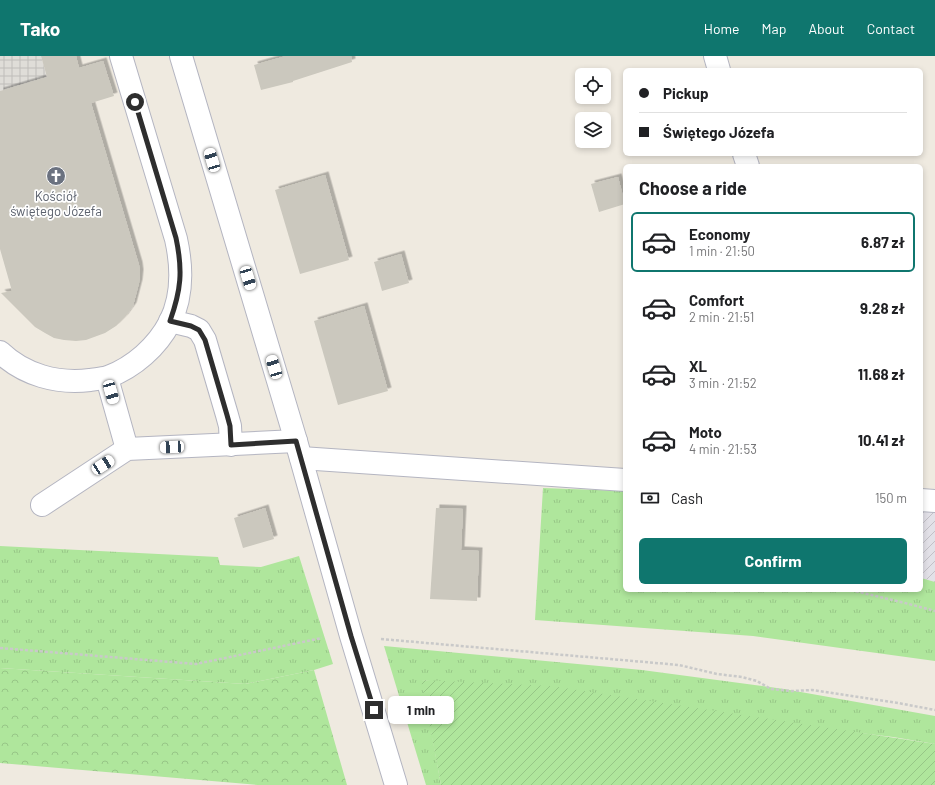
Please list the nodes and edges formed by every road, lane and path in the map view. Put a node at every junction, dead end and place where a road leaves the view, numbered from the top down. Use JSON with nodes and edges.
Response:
{"nodes":[{"id":1,"x":122,"y":56,"type":"edge"},
{"id":2,"x":182,"y":56,"type":"edge"},
{"id":3,"x":715,"y":56,"type":"edge"},
{"id":4,"x":718,"y":68,"type":"edge"},
{"id":5,"x":170,"y":321,"type":"junction"},
{"id":6,"x":0,"y":352,"type":"edge"},
{"id":7,"x":106,"y":378,"type":"junction"},
{"id":8,"x":231,"y":445,"type":"junction"},
{"id":9,"x":299,"y":449,"type":"junction"},
{"id":10,"x":127,"y":450,"type":"junction"},
{"id":11,"x":623,"y":480,"type":"edge"},
{"id":12,"x":923,"y":500,"type":"edge"},
{"id":13,"x":935,"y":501,"type":"edge"},
{"id":14,"x":42,"y":505,"type":"dead end"},
{"id":15,"x":859,"y":592,"type":"edge"},
{"id":16,"x":935,"y":611,"type":"edge"},
{"id":17,"x":351,"y":636,"type":"junction"},
{"id":18,"x":0,"y":648,"type":"edge"},
{"id":19,"x":935,"y":710,"type":"edge"},
{"id":20,"x":396,"y":785,"type":"edge"}],
"edges":[{"from":1,"to":5,"type":"street"},
{"from":2,"to":9,"type":"street"},
{"from":3,"to":4,"type":"street"},
{"from":5,"to":7,"type":"street"},
{"from":5,"to":8,"type":"street"},
{"from":6,"to":7,"type":"street"},
{"from":7,"to":10,"type":"street"},
{"from":8,"to":9,"type":"street"},
{"from":8,"to":10,"type":"street"},
{"from":9,"to":11,"type":"street"},
{"from":9,"to":17,"type":"street"},
{"from":10,"to":14,"type":"street"},
{"from":12,"to":13,"type":"street"},
{"from":15,"to":16,"type":"path"},
{"from":17,"to":18,"type":"path"},
{"from":17,"to":19,"type":"path"},
{"from":17,"to":20,"type":"street"}]}
